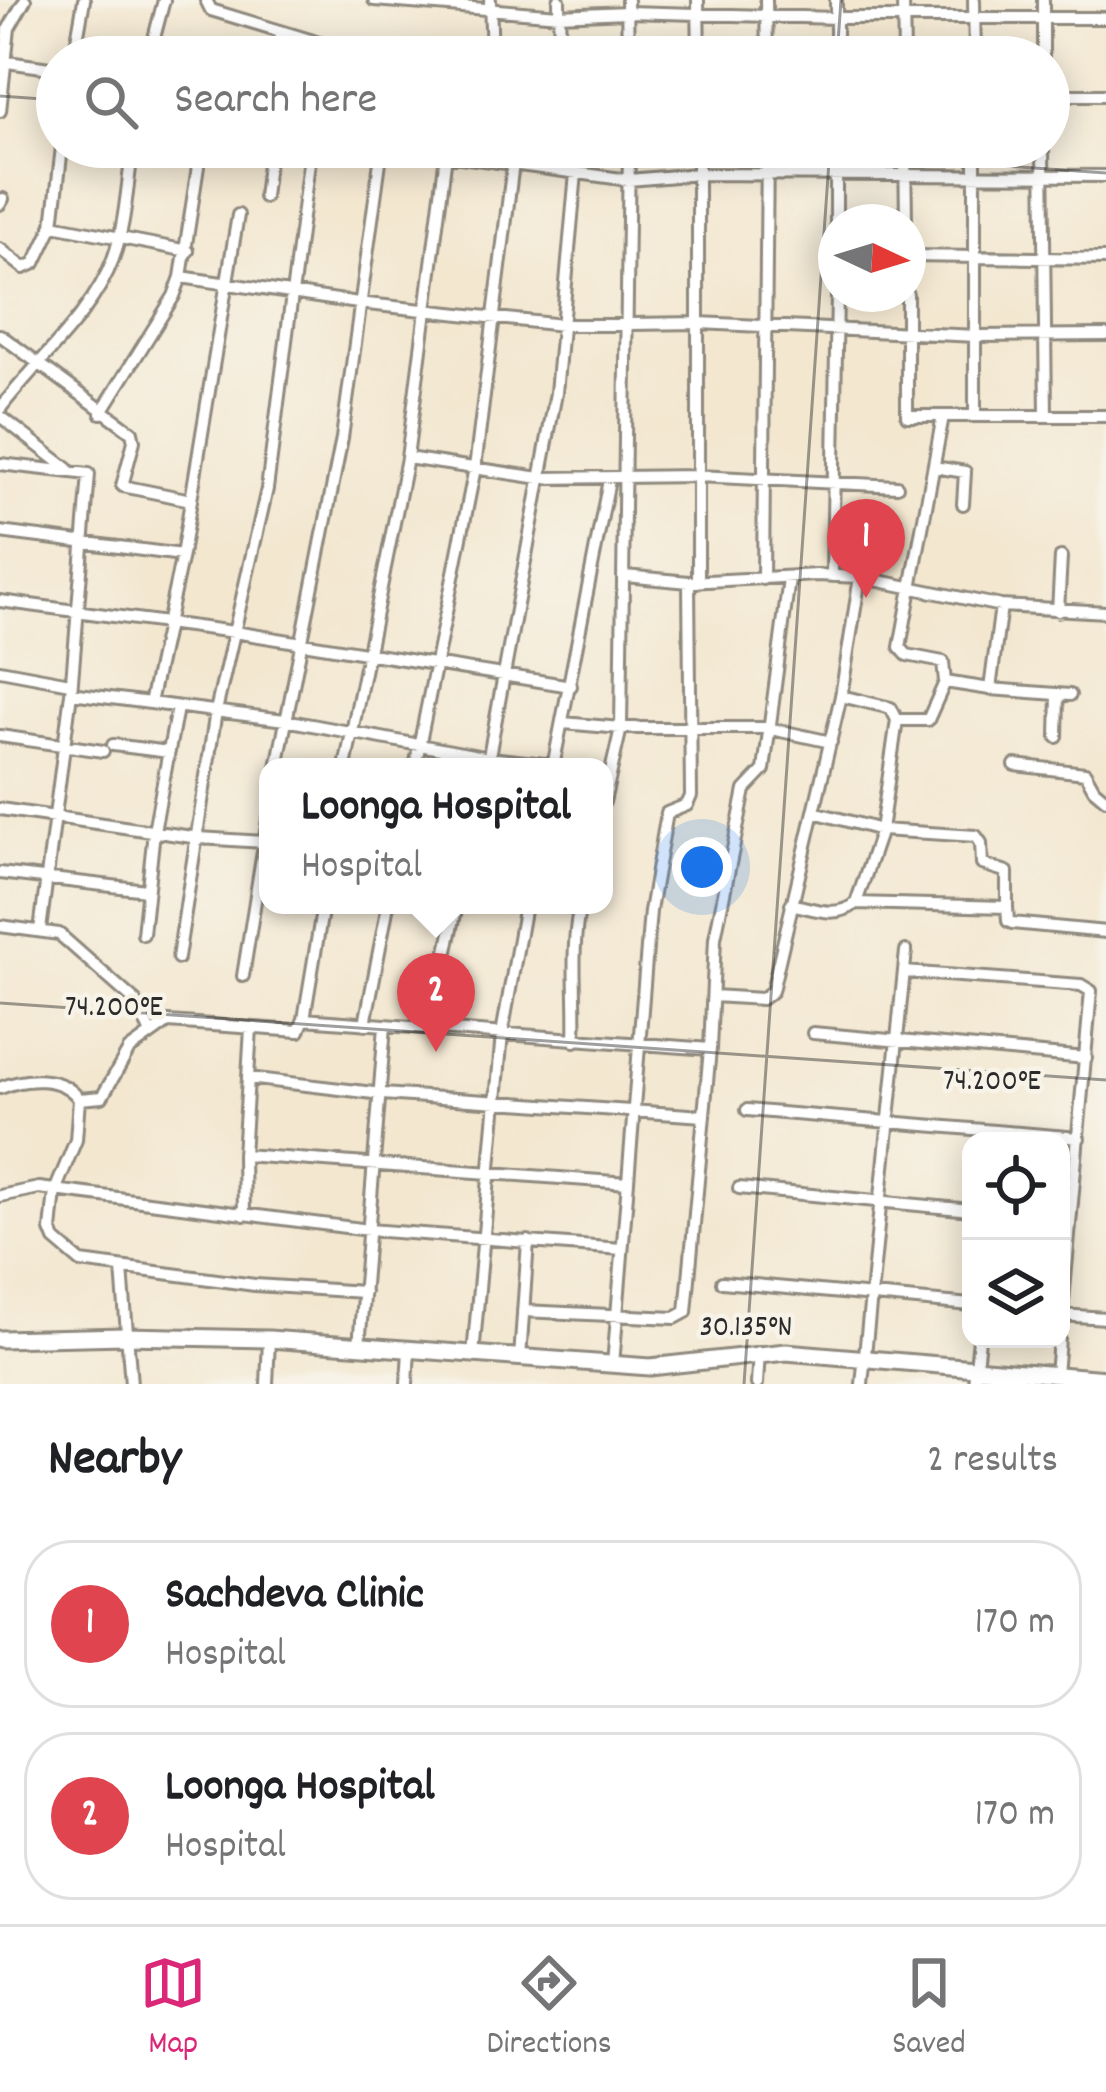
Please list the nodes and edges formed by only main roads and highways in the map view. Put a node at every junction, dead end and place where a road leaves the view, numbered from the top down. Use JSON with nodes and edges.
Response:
{"nodes":[{"id":1,"x":0,"y":1339,"type":"edge"},
{"id":2,"x":632,"y":1375,"type":"edge"},
{"id":3,"x":975,"y":1376,"type":"edge"},
{"id":4,"x":1064,"y":1378,"type":"edge"},
{"id":5,"x":1106,"y":1379,"type":"edge"}],
"edges":[{"from":1,"to":2,"type":"main road"},
{"from":2,"to":3,"type":"main road"},
{"from":3,"to":4,"type":"main road"},
{"from":4,"to":5,"type":"main road"}]}
